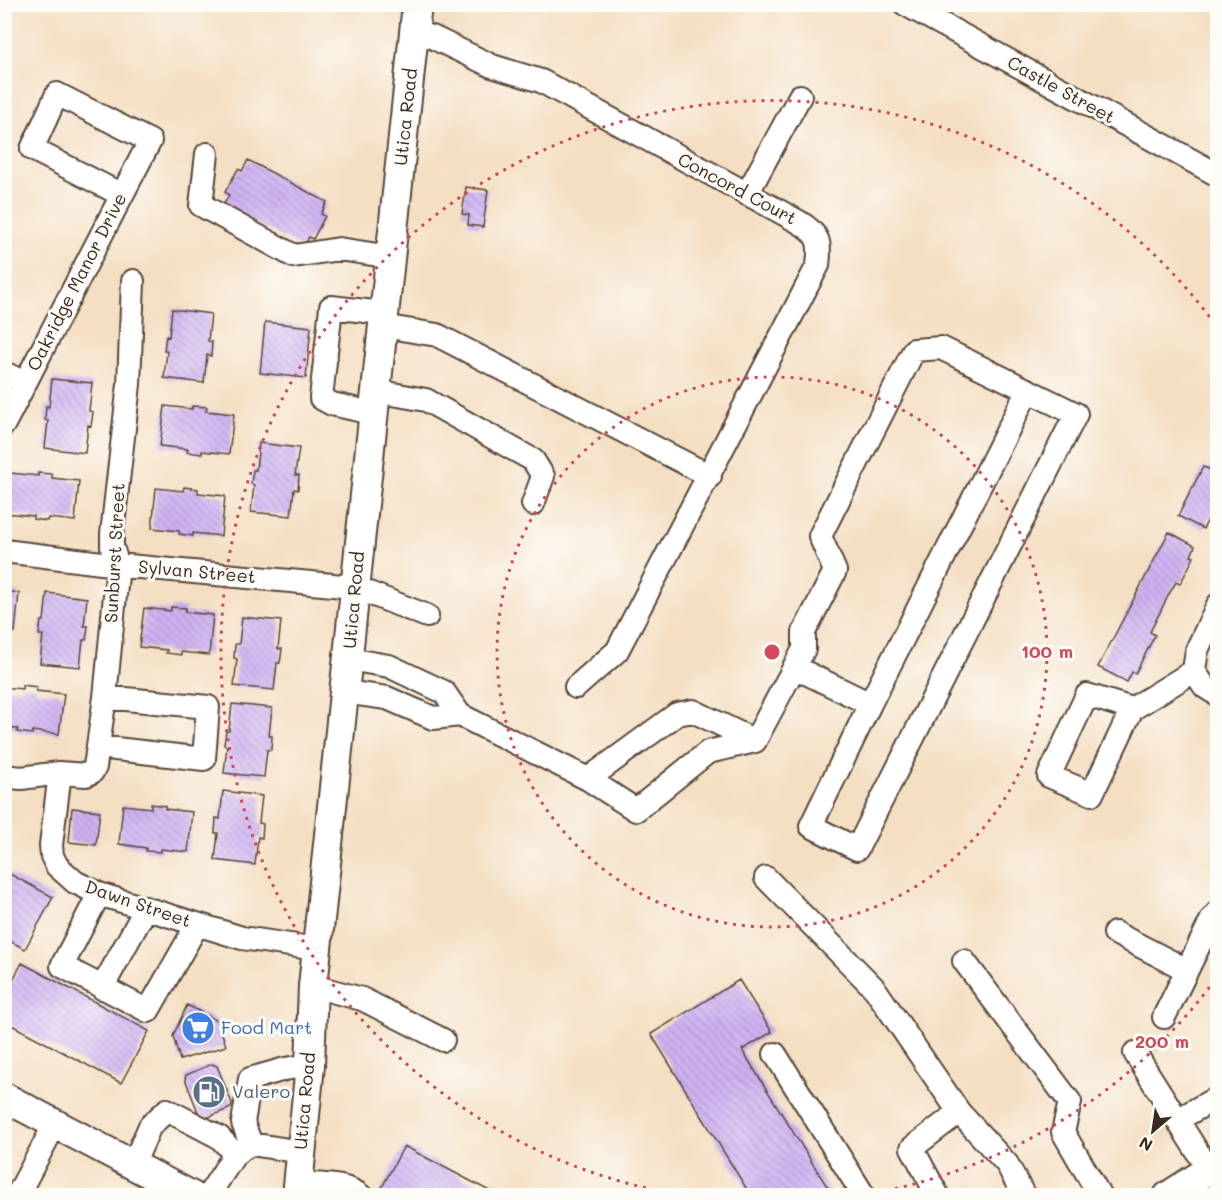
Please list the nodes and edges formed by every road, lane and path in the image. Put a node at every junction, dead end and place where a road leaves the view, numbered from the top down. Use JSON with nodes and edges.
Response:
{"nodes":[{"id":1,"x":417,"y":4,"type":"edge"},
{"id":2,"x":906,"y":4,"type":"edge"},
{"id":3,"x":414,"y":33,"type":"junction"},
{"id":4,"x":800,"y":96,"type":"dead end"},
{"id":5,"x":207,"y":154,"type":"dead end"},
{"id":6,"x":1218,"y":175,"type":"edge"},
{"id":7,"x":747,"y":194,"type":"junction"},
{"id":8,"x":122,"y":195,"type":"junction"},
{"id":9,"x":391,"y":257,"type":"junction"},
{"id":10,"x":133,"y":281,"type":"dead end"},
{"id":11,"x":383,"y":320,"type":"junction"},
{"id":12,"x":4,"y":373,"type":"edge"},
{"id":13,"x":25,"y":383,"type":"junction"},
{"id":14,"x":1028,"y":390,"type":"junction"},
{"id":15,"x":374,"y":402,"type":"junction"},
{"id":16,"x":4,"y":424,"type":"edge"},
{"id":17,"x":710,"y":476,"type":"junction"},
{"id":18,"x":533,"y":504,"type":"dead end"},
{"id":19,"x":4,"y":551,"type":"edge"},
{"id":20,"x":118,"y":565,"type":"junction"},
{"id":21,"x":354,"y":587,"type":"junction"},
{"id":22,"x":1218,"y":605,"type":"edge"},
{"id":23,"x":427,"y":616,"type":"dead end"},
{"id":24,"x":348,"y":659,"type":"junction"},
{"id":25,"x":794,"y":667,"type":"junction"},
{"id":26,"x":1194,"y":671,"type":"junction"},
{"id":27,"x":576,"y":687,"type":"dead end"},
{"id":28,"x":344,"y":692,"type":"junction"},
{"id":29,"x":1218,"y":695,"type":"edge"},
{"id":30,"x":105,"y":697,"type":"junction"},
{"id":31,"x":870,"y":704,"type":"junction"},
{"id":32,"x":1132,"y":709,"type":"dead end"},
{"id":33,"x":460,"y":715,"type":"junction"},
{"id":34,"x":756,"y":741,"type":"junction"},
{"id":35,"x":98,"y":747,"type":"junction"},
{"id":36,"x":60,"y":773,"type":"junction"},
{"id":37,"x":4,"y":776,"type":"edge"},
{"id":38,"x":588,"y":778,"type":"junction"},
{"id":39,"x":766,"y":878,"type":"dead end"},
{"id":40,"x":99,"y":894,"type":"junction"},
{"id":41,"x":145,"y":910,"type":"junction"},
{"id":42,"x":1218,"y":912,"type":"edge"},
{"id":43,"x":196,"y":925,"type":"junction"},
{"id":44,"x":1114,"y":933,"type":"dead end"},
{"id":45,"x":317,"y":949,"type":"junction"},
{"id":46,"x":964,"y":961,"type":"dead end"},
{"id":47,"x":1187,"y":970,"type":"junction"},
{"id":48,"x":313,"y":986,"type":"junction"},
{"id":49,"x":102,"y":988,"type":"junction"},
{"id":50,"x":1164,"y":1017,"type":"dead end"},
{"id":51,"x":443,"y":1040,"type":"dead end"},
{"id":52,"x":1135,"y":1053,"type":"dead end"},
{"id":53,"x":776,"y":1054,"type":"dead end"},
{"id":54,"x":310,"y":1065,"type":"junction"},
{"id":55,"x":4,"y":1097,"type":"edge"},
{"id":56,"x":1218,"y":1100,"type":"edge"},
{"id":57,"x":960,"y":1112,"type":"junction"},
{"id":58,"x":1177,"y":1120,"type":"junction"},
{"id":59,"x":55,"y":1124,"type":"junction"},
{"id":60,"x":243,"y":1149,"type":"junction"},
{"id":61,"x":301,"y":1152,"type":"junction"},
{"id":62,"x":133,"y":1165,"type":"junction"},
{"id":63,"x":1213,"y":1167,"type":"edge"},
{"id":64,"x":297,"y":1189,"type":"edge"},
{"id":65,"x":17,"y":1196,"type":"edge"},
{"id":66,"x":192,"y":1196,"type":"edge"},
{"id":67,"x":208,"y":1196,"type":"edge"},
{"id":68,"x":361,"y":1196,"type":"edge"},
{"id":69,"x":864,"y":1196,"type":"edge"},
{"id":70,"x":938,"y":1196,"type":"edge"},
{"id":71,"x":1024,"y":1196,"type":"edge"},
{"id":72,"x":1100,"y":1196,"type":"edge"},
{"id":73,"x":1168,"y":1196,"type":"edge"}],
"edges":[{"from":1,"to":3,"type":"main road","name":"Utica Road"},
{"from":2,"to":6,"type":"street","name":"Castle Street"},
{"from":3,"to":7,"type":"street","name":"Concord Court"},
{"from":3,"to":9,"type":"main road","name":"Utica Road"},
{"from":4,"to":7,"type":"street"},
{"from":5,"to":9,"type":"street"},
{"from":7,"to":17,"type":"street","name":"Concord Court"},
{"from":8,"to":8,"type":"street","name":"Oakridge Manor Drive"},
{"from":8,"to":13,"type":"street","name":"Oakridge Manor Drive"},
{"from":9,"to":11,"type":"main road","name":"Utica Road"},
{"from":10,"to":20,"type":"street","name":"Sunburst Street"},
{"from":11,"to":15,"type":"main road","name":"Utica Road"},
{"from":11,"to":15,"type":"street"},
{"from":11,"to":17,"type":"street"},
{"from":12,"to":13,"type":"street"},
{"from":13,"to":16,"type":"street","name":"Oakridge Manor Drive"},
{"from":14,"to":25,"type":"street"},
{"from":14,"to":31,"type":"street"},
{"from":14,"to":31,"type":"street"},
{"from":15,"to":18,"type":"street"},
{"from":15,"to":21,"type":"main road","name":"Utica Road"},
{"from":17,"to":27,"type":"street","name":"Concord Court"},
{"from":19,"to":20,"type":"street","name":"Sylvan Street"},
{"from":20,"to":21,"type":"street","name":"Sylvan Street"},
{"from":20,"to":30,"type":"street","name":"Sunburst Street"},
{"from":21,"to":23,"type":"street","name":"Sylvan Street"},
{"from":21,"to":24,"type":"main road","name":"Utica Road"},
{"from":22,"to":26,"type":"street"},
{"from":24,"to":28,"type":"main road","name":"Utica Road"},
{"from":24,"to":33,"type":"street"},
{"from":25,"to":31,"type":"street"},
{"from":25,"to":34,"type":"street"},
{"from":26,"to":29,"type":"street"},
{"from":26,"to":32,"type":"street"},
{"from":28,"to":33,"type":"street"},
{"from":28,"to":45,"type":"main road","name":"Utica Road"},
{"from":30,"to":35,"type":"street","name":"Sunburst Street"},
{"from":30,"to":35,"type":"street"},
{"from":33,"to":38,"type":"street"},
{"from":34,"to":38,"type":"street"},
{"from":34,"to":38,"type":"street"},
{"from":35,"to":36,"type":"street","name":"Sunburst Street"},
{"from":36,"to":37,"type":"street","name":"Sunburst Street"},
{"from":36,"to":40,"type":"street","name":"Dawn Street"},
{"from":39,"to":57,"type":"street"},
{"from":40,"to":41,"type":"street","name":"Dawn Street"},
{"from":40,"to":49,"type":"street"},
{"from":41,"to":43,"type":"street","name":"Dawn Street"},
{"from":41,"to":49,"type":"street"},
{"from":42,"to":47,"type":"street"},
{"from":43,"to":45,"type":"street","name":"Dawn Street"},
{"from":43,"to":49,"type":"street"},
{"from":44,"to":47,"type":"street"},
{"from":45,"to":48,"type":"main road","name":"Utica Road"},
{"from":46,"to":72,"type":"street"},
{"from":47,"to":50,"type":"street"},
{"from":48,"to":51,"type":"street"},
{"from":48,"to":54,"type":"main road","name":"Utica Road"},
{"from":52,"to":58,"type":"street"},
{"from":53,"to":69,"type":"street"},
{"from":54,"to":60,"type":"street"},
{"from":54,"to":61,"type":"main road","name":"Utica Road"},
{"from":55,"to":59,"type":"main road"},
{"from":56,"to":58,"type":"street"},
{"from":57,"to":70,"type":"street"},
{"from":57,"to":71,"type":"street"},
{"from":58,"to":63,"type":"street"},
{"from":59,"to":62,"type":"main road"},
{"from":59,"to":65,"type":"street"},
{"from":60,"to":61,"type":"street"},
{"from":60,"to":62,"type":"street"},
{"from":60,"to":67,"type":"street"},
{"from":61,"to":64,"type":"main road","name":"Utica Road"},
{"from":62,"to":66,"type":"main road"},
{"from":63,"to":73,"type":"main road"},
{"from":64,"to":68,"type":"street"}]}
